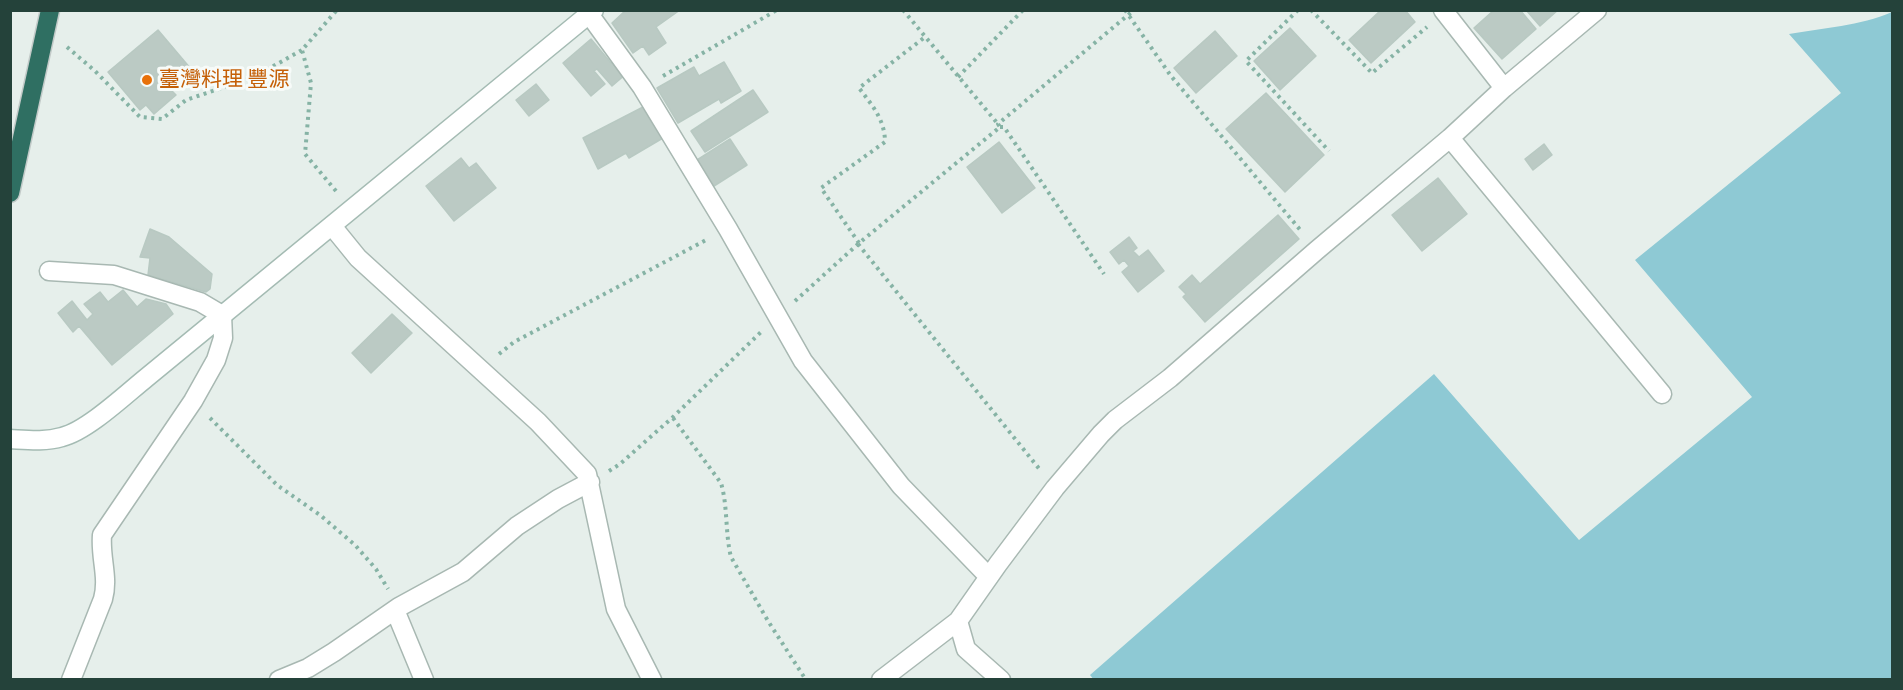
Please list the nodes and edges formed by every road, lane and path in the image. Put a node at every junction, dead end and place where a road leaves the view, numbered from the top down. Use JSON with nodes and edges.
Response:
{"nodes":[{"id":1,"x":50,"y":10,"type":"edge"},
{"id":2,"x":337,"y":10,"type":"edge"},
{"id":3,"x":777,"y":10,"type":"edge"},
{"id":4,"x":903,"y":10,"type":"edge"},
{"id":5,"x":1023,"y":10,"type":"edge"},
{"id":6,"x":1125,"y":10,"type":"edge"},
{"id":7,"x":1134,"y":10,"type":"edge"},
{"id":8,"x":1298,"y":10,"type":"edge"},
{"id":9,"x":1311,"y":10,"type":"edge"},
{"id":10,"x":1597,"y":10,"type":"edge"},
{"id":11,"x":1444,"y":11,"type":"edge"},
{"id":12,"x":592,"y":12,"type":"edge"},
{"id":13,"x":1128,"y":15,"type":"junction"},
{"id":14,"x":925,"y":37,"type":"junction"},
{"id":15,"x":67,"y":47,"type":"dead end"},
{"id":16,"x":302,"y":50,"type":"junction"},
{"id":17,"x":958,"y":77,"type":"junction"},
{"id":18,"x":642,"y":87,"type":"junction"},
{"id":19,"x":1504,"y":88,"type":"junction"},
{"id":20,"x":999,"y":125,"type":"junction"},
{"id":21,"x":1450,"y":138,"type":"junction"},
{"id":22,"x":1329,"y":151,"type":"dead end"},
{"id":23,"x":10,"y":193,"type":"edge"},
{"id":24,"x":351,"y":210,"type":"junction"},
{"id":25,"x":332,"y":226,"type":"junction"},
{"id":26,"x":728,"y":229,"type":"junction"},
{"id":27,"x":858,"y":244,"type":"junction"},
{"id":28,"x":1317,"y":250,"type":"junction"},
{"id":29,"x":49,"y":271,"type":"dead end"},
{"id":30,"x":1104,"y":273,"type":"dead end"},
{"id":31,"x":222,"y":315,"type":"junction"},
{"id":32,"x":777,"y":316,"type":"junction"},
{"id":33,"x":480,"y":369,"type":"junction"},
{"id":34,"x":1662,"y":394,"type":"dead end"},
{"id":35,"x":193,"y":401,"type":"junction"},
{"id":36,"x":673,"y":417,"type":"junction"},
{"id":37,"x":10,"y":439,"type":"edge"},
{"id":38,"x":590,"y":482,"type":"junction"},
{"id":39,"x":1054,"y":488,"type":"junction"},
{"id":40,"x":989,"y":577,"type":"junction"},
{"id":41,"x":397,"y":608,"type":"junction"},
{"id":42,"x":958,"y":621,"type":"junction"},
{"id":43,"x":70,"y":680,"type":"edge"},
{"id":44,"x":279,"y":680,"type":"edge"},
{"id":45,"x":424,"y":680,"type":"edge"},
{"id":46,"x":652,"y":680,"type":"edge"},
{"id":47,"x":806,"y":680,"type":"edge"},
{"id":48,"x":882,"y":680,"type":"edge"},
{"id":49,"x":1001,"y":680,"type":"edge"}],
"edges":[{"from":1,"to":23,"type":"highway"},
{"from":2,"to":16,"type":"path"},
{"from":3,"to":18,"type":"path"},
{"from":4,"to":14,"type":"path"},
{"from":5,"to":17,"type":"path"},
{"from":6,"to":13,"type":"path"},
{"from":7,"to":13,"type":"path"},
{"from":8,"to":22,"type":"path"},
{"from":9,"to":11,"type":"path"},
{"from":10,"to":19,"type":"street"},
{"from":11,"to":19,"type":"street"},
{"from":12,"to":18,"type":"street"},
{"from":12,"to":24,"type":"street"},
{"from":13,"to":20,"type":"path"},
{"from":13,"to":28,"type":"path"},
{"from":14,"to":17,"type":"path"},
{"from":14,"to":27,"type":"path"},
{"from":15,"to":16,"type":"path"},
{"from":16,"to":24,"type":"path"},
{"from":17,"to":20,"type":"path"},
{"from":18,"to":26,"type":"street"},
{"from":19,"to":21,"type":"street"},
{"from":20,"to":27,"type":"path"},
{"from":20,"to":30,"type":"path"},
{"from":21,"to":28,"type":"street"},
{"from":21,"to":34,"type":"street"},
{"from":24,"to":25,"type":"street"},
{"from":25,"to":31,"type":"street"},
{"from":25,"to":33,"type":"street"},
{"from":26,"to":32,"type":"street"},
{"from":26,"to":33,"type":"path"},
{"from":27,"to":32,"type":"path"},
{"from":27,"to":39,"type":"path"},
{"from":28,"to":39,"type":"street"},
{"from":29,"to":31,"type":"street"},
{"from":31,"to":35,"type":"street"},
{"from":31,"to":37,"type":"street"},
{"from":32,"to":36,"type":"path"},
{"from":32,"to":40,"type":"street"},
{"from":33,"to":38,"type":"street"},
{"from":35,"to":41,"type":"path"},
{"from":35,"to":43,"type":"street"},
{"from":36,"to":38,"type":"path"},
{"from":36,"to":47,"type":"path"},
{"from":38,"to":41,"type":"street"},
{"from":38,"to":46,"type":"street"},
{"from":39,"to":40,"type":"street"},
{"from":40,"to":42,"type":"street"},
{"from":41,"to":44,"type":"street"},
{"from":41,"to":45,"type":"street"},
{"from":42,"to":48,"type":"street"},
{"from":42,"to":49,"type":"street"}]}
